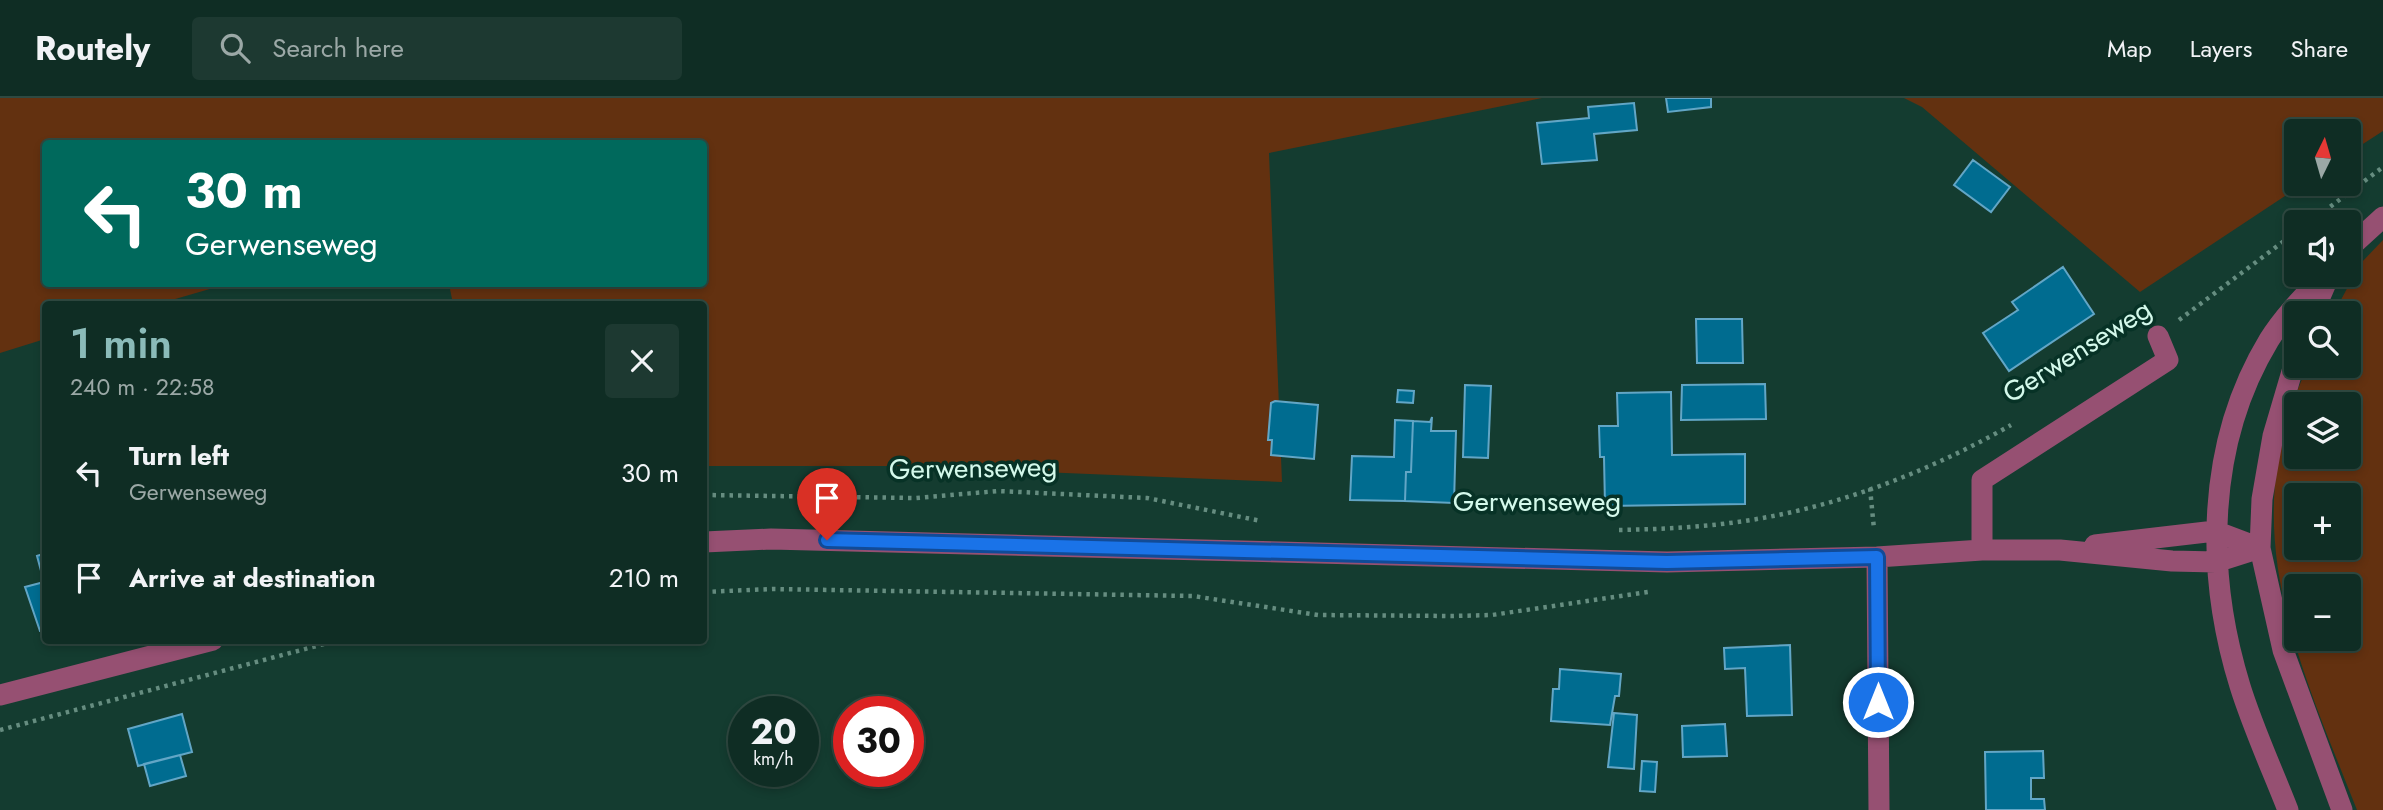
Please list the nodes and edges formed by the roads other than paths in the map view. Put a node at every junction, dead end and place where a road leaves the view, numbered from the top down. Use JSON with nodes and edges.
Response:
{"nodes":[{"id":1,"x":2383,"y":217,"type":"edge"},
{"id":2,"x":2361,"y":237,"type":"edge"},
{"id":3,"x":2313,"y":287,"type":"edge"},
{"id":4,"x":2158,"y":336,"type":"road end"},
{"id":5,"x":2290,"y":378,"type":"edge"},
{"id":6,"x":2215,"y":531,"type":"junction"},
{"id":7,"x":707,"y":542,"type":"edge"},
{"id":8,"x":2260,"y":548,"type":"junction"},
{"id":9,"x":1982,"y":550,"type":"junction"},
{"id":10,"x":2060,"y":550,"type":"junction"},
{"id":11,"x":1877,"y":557,"type":"junction"},
{"id":12,"x":2216,"y":562,"type":"junction"},
{"id":13,"x":198,"y":644,"type":"edge"},
{"id":14,"x":0,"y":695,"type":"edge"},
{"id":15,"x":1879,"y":810,"type":"edge"},
{"id":16,"x":2288,"y":810,"type":"edge"},
{"id":17,"x":2342,"y":810,"type":"edge"}],
"edges":[{"from":1,"to":2,"type":"street"},
{"from":3,"to":6,"type":"street"},
{"from":4,"to":9,"type":"street"},
{"from":5,"to":8,"type":"street"},
{"from":6,"to":8,"type":"street","name":"Gerwenseweg"},
{"from":6,"to":10,"type":"street","name":"Gerwenseweg"},
{"from":6,"to":12,"type":"street"},
{"from":7,"to":11,"type":"street","name":"Gerwenseweg"},
{"from":8,"to":12,"type":"street","name":"Gerwenseweg"},
{"from":8,"to":17,"type":"street"},
{"from":9,"to":10,"type":"street","name":"Gerwenseweg"},
{"from":9,"to":11,"type":"street","name":"Gerwenseweg"},
{"from":10,"to":12,"type":"street","name":"Gerwenseweg"},
{"from":11,"to":15,"type":"street"},
{"from":12,"to":16,"type":"street"},
{"from":13,"to":14,"type":"street"}]}
